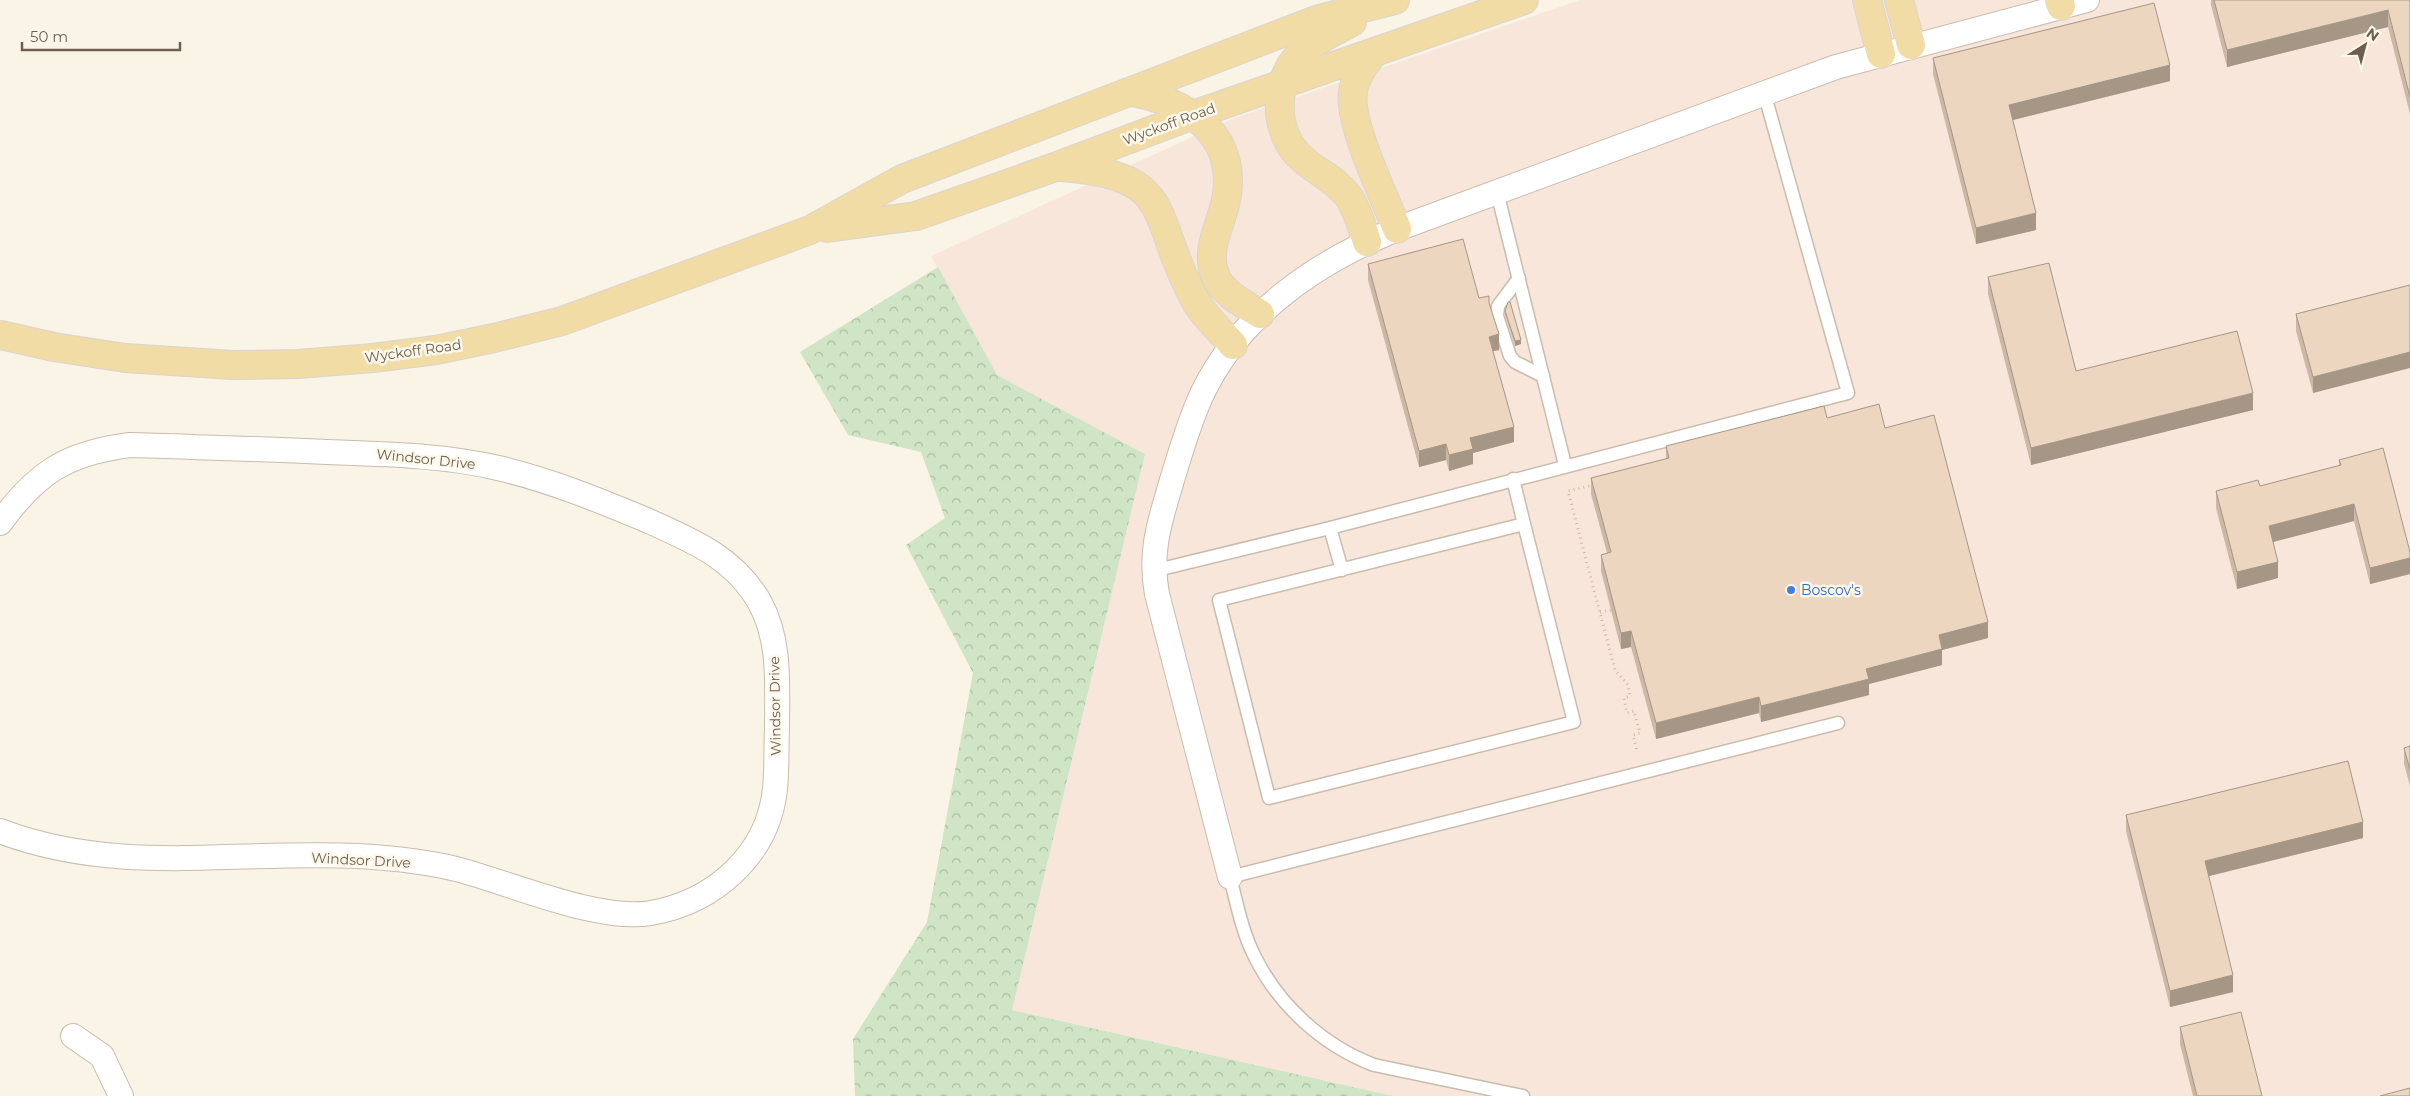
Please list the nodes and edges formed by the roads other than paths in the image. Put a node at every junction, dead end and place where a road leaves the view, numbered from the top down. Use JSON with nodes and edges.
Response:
{"nodes":[{"id":1,"x":1524,"y":0,"type":"edge"},
{"id":2,"x":1867,"y":0,"type":"edge"},
{"id":3,"x":1899,"y":0,"type":"edge"},
{"id":4,"x":1393,"y":1,"type":"edge"},
{"id":5,"x":2069,"y":2,"type":"edge"},
{"id":6,"x":1911,"y":45,"type":"junction"},
{"id":7,"x":1375,"y":52,"type":"junction"},
{"id":8,"x":1881,"y":54,"type":"junction"},
{"id":9,"x":1284,"y":83,"type":"junction"},
{"id":10,"x":1132,"y":92,"type":"junction"},
{"id":11,"x":1764,"y":92,"type":"junction"},
{"id":12,"x":1193,"y":114,"type":"junction"},
{"id":13,"x":1055,"y":167,"type":"junction"},
{"id":14,"x":1497,"y":192,"type":"junction"},
{"id":15,"x":810,"y":230,"type":"junction"},
{"id":16,"x":1397,"y":230,"type":"junction"},
{"id":17,"x":1367,"y":242,"type":"junction"},
{"id":18,"x":1519,"y":278,"type":"junction"},
{"id":19,"x":1260,"y":314,"type":"junction"},
{"id":20,"x":0,"y":335,"type":"edge"},
{"id":21,"x":1233,"y":345,"type":"junction"},
{"id":22,"x":1543,"y":376,"type":"junction"},
{"id":23,"x":1565,"y":465,"type":"junction"},
{"id":24,"x":1513,"y":479,"type":"junction"},
{"id":25,"x":0,"y":523,"type":"edge"},
{"id":26,"x":1524,"y":524,"type":"junction"},
{"id":27,"x":1330,"y":528,"type":"junction"},
{"id":28,"x":1342,"y":570,"type":"junction"},
{"id":29,"x":1153,"y":572,"type":"junction"},
{"id":30,"x":1838,"y":723,"type":"dead end"},
{"id":31,"x":0,"y":831,"type":"edge"},
{"id":32,"x":1230,"y":877,"type":"junction"},
{"id":33,"x":72,"y":1036,"type":"dead end"},
{"id":34,"x":121,"y":1096,"type":"edge"},
{"id":35,"x":1523,"y":1096,"type":"edge"}],
"edges":[{"from":1,"to":7,"type":"main road","name":"Wyckoff Road"},
{"from":2,"to":8,"type":"main road"},
{"from":3,"to":6,"type":"main road"},
{"from":4,"to":9,"type":"main road"},
{"from":4,"to":10,"type":"main road","name":"Wyckoff Road"},
{"from":5,"to":6,"type":"street"},
{"from":6,"to":8,"type":"street"},
{"from":7,"to":9,"type":"main road","name":"Wyckoff Road"},
{"from":7,"to":16,"type":"main road"},
{"from":8,"to":11,"type":"street"},
{"from":9,"to":12,"type":"main road","name":"Wyckoff Road"},
{"from":9,"to":17,"type":"main road"},
{"from":10,"to":12,"type":"main road"},
{"from":10,"to":15,"type":"main road","name":"Wyckoff Road"},
{"from":11,"to":14,"type":"street"},
{"from":11,"to":23,"type":"lane"},
{"from":12,"to":13,"type":"main road","name":"Wyckoff Road"},
{"from":12,"to":19,"type":"main road"},
{"from":13,"to":15,"type":"main road","name":"Wyckoff Road"},
{"from":13,"to":21,"type":"main road"},
{"from":14,"to":16,"type":"street"},
{"from":14,"to":18,"type":"lane"},
{"from":15,"to":20,"type":"main road","name":"Wyckoff Road"},
{"from":16,"to":17,"type":"street"},
{"from":17,"to":19,"type":"street"},
{"from":18,"to":22,"type":"lane"},
{"from":18,"to":22,"type":"lane"},
{"from":19,"to":21,"type":"street"},
{"from":21,"to":29,"type":"street"},
{"from":22,"to":23,"type":"lane"},
{"from":23,"to":24,"type":"lane"},
{"from":24,"to":26,"type":"lane"},
{"from":24,"to":27,"type":"lane"},
{"from":25,"to":31,"type":"street","name":"Windsor Drive"},
{"from":26,"to":28,"type":"lane"},
{"from":26,"to":28,"type":"lane"},
{"from":27,"to":28,"type":"lane"},
{"from":27,"to":29,"type":"lane"},
{"from":29,"to":32,"type":"street"},
{"from":30,"to":32,"type":"lane"},
{"from":32,"to":35,"type":"lane"},
{"from":33,"to":34,"type":"street"}]}
